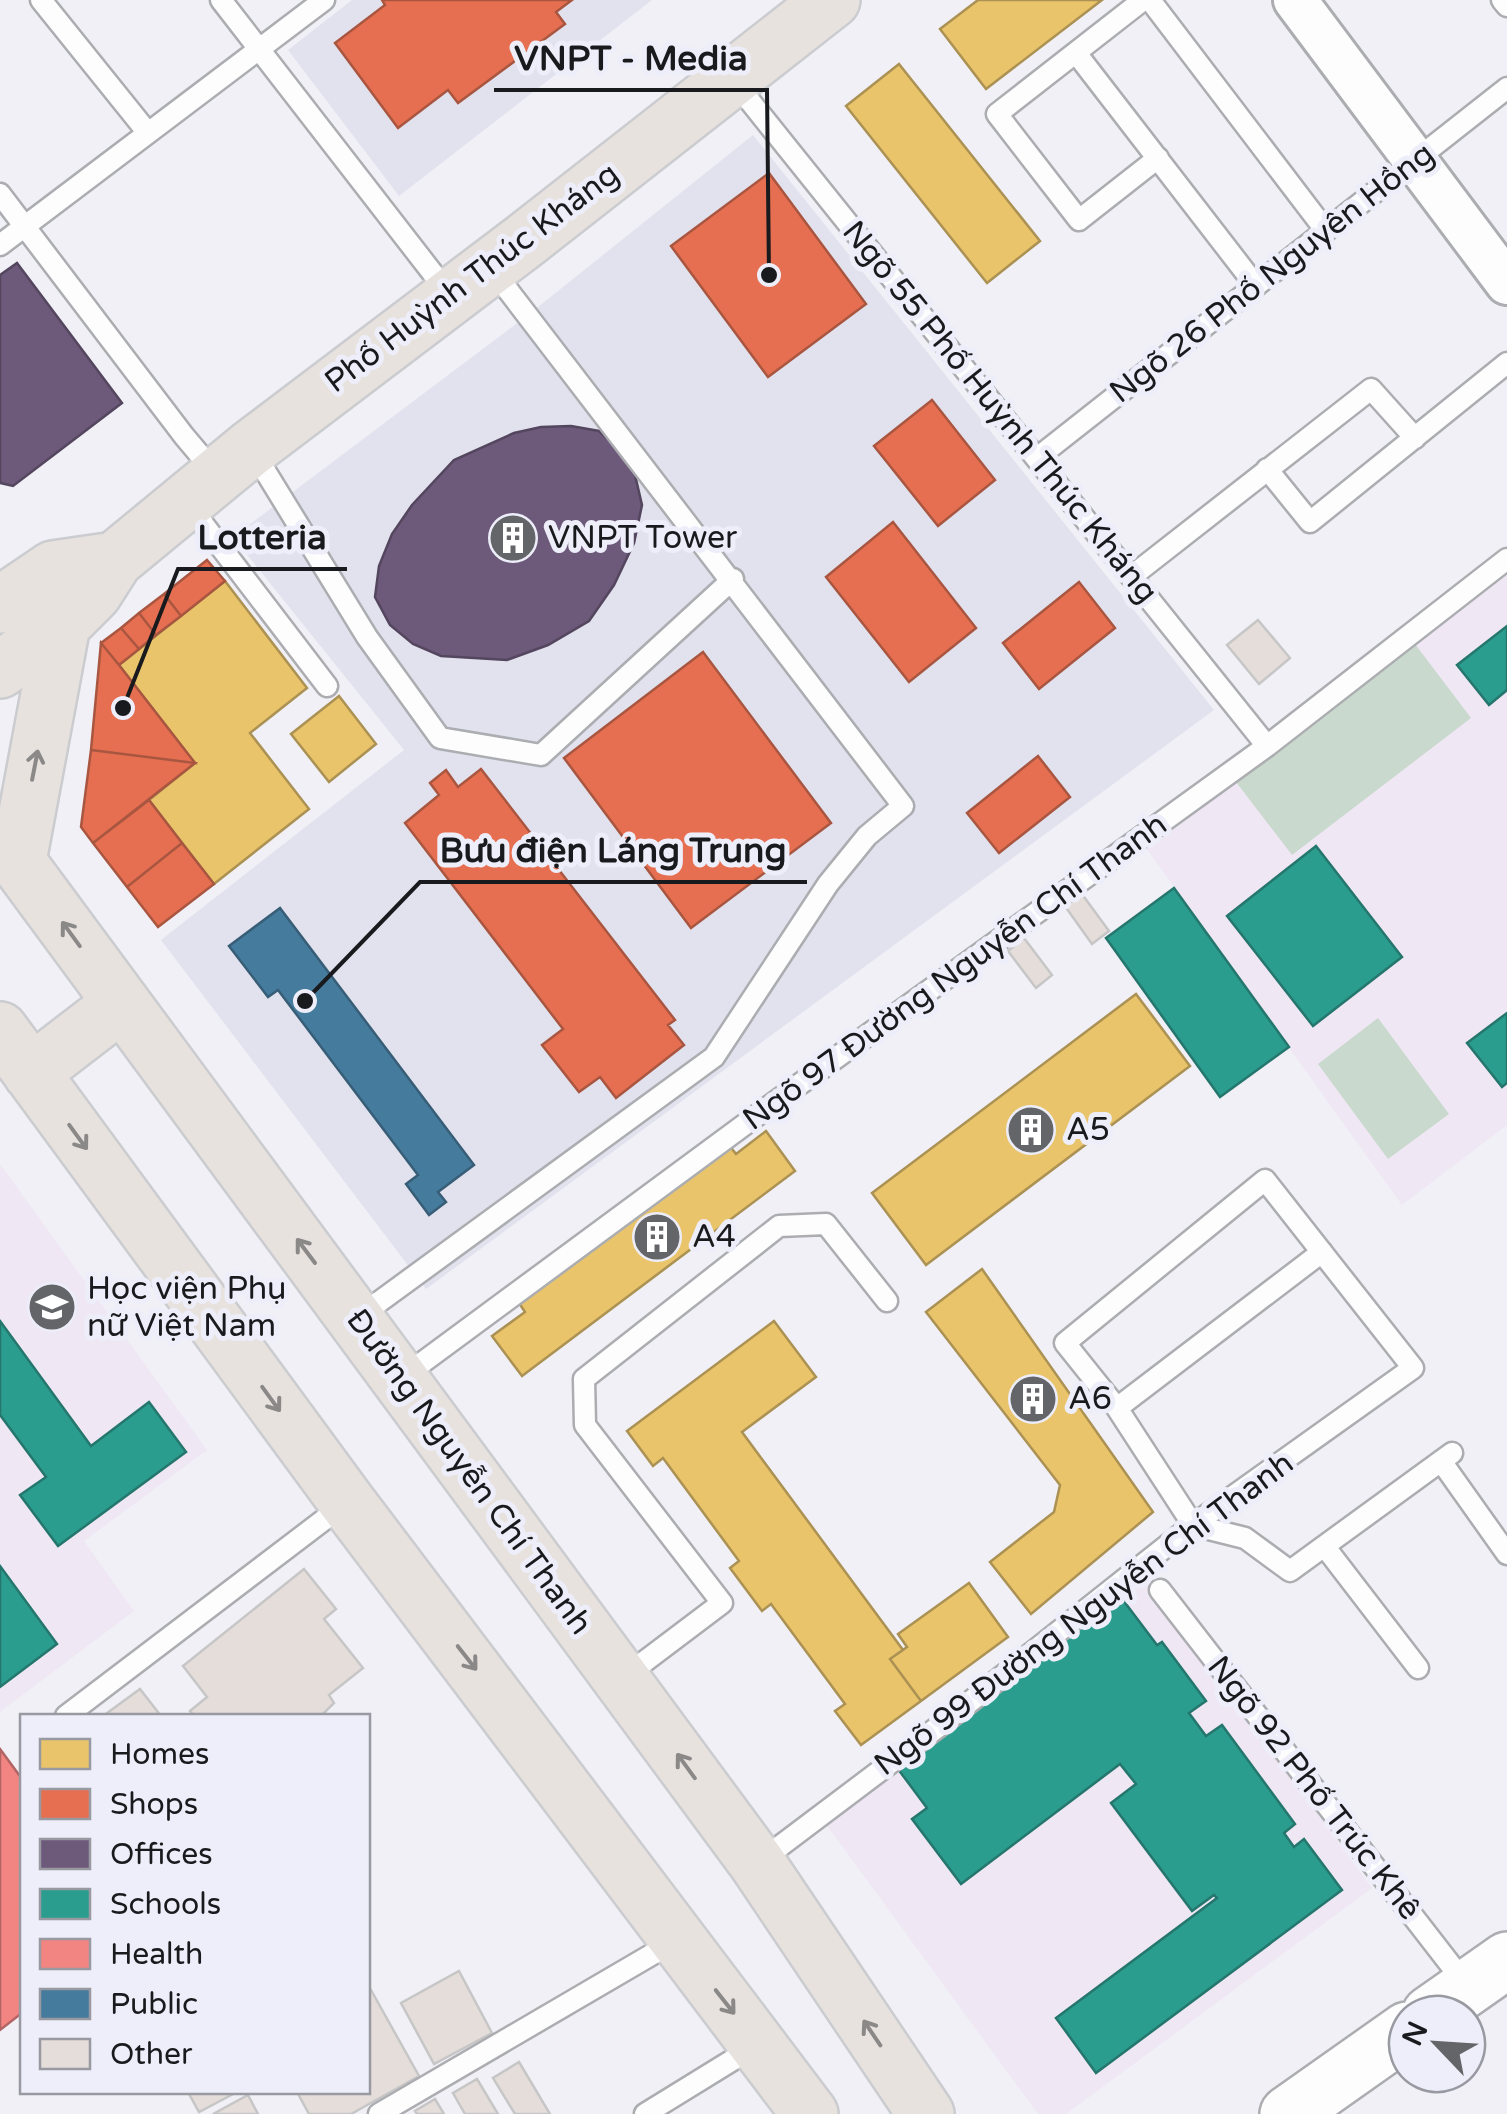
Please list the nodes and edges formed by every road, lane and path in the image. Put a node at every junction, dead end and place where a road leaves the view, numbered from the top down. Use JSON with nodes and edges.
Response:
{"nodes":[{"id":1,"x":41,"y":0,"type":"edge"},
{"id":2,"x":221,"y":0,"type":"edge"},
{"id":3,"x":324,"y":0,"type":"edge"},
{"id":4,"x":832,"y":0,"type":"edge"},
{"id":5,"x":1146,"y":0,"type":"edge"},
{"id":6,"x":1295,"y":0,"type":"edge"},
{"id":7,"x":1502,"y":0,"type":"edge"},
{"id":8,"x":1507,"y":6,"type":"edge"},
{"id":9,"x":259,"y":49,"type":"junction"},
{"id":10,"x":1076,"y":52,"type":"junction"},
{"id":11,"x":732,"y":78,"type":"junction"},
{"id":12,"x":1507,"y":88,"type":"edge"},
{"id":13,"x":148,"y":133,"type":"junction"},
{"id":14,"x":1158,"y":158,"type":"junction"},
{"id":15,"x":1415,"y":160,"type":"junction"},
{"id":16,"x":0,"y":194,"type":"edge"},
{"id":17,"x":24,"y":227,"type":"junction"},
{"id":18,"x":1326,"y":231,"type":"junction"},
{"id":19,"x":0,"y":245,"type":"edge"},
{"id":20,"x":469,"y":280,"type":"junction"},
{"id":21,"x":1507,"y":283,"type":"edge"},
{"id":22,"x":1256,"y":286,"type":"junction"},
{"id":23,"x":1507,"y":362,"type":"edge"},
{"id":24,"x":1414,"y":438,"type":"junction"},
{"id":25,"x":1037,"y":458,"type":"junction"},
{"id":26,"x":1268,"y":470,"type":"junction"},
{"id":27,"x":218,"y":475,"type":"junction"},
{"id":28,"x":1507,"y":559,"type":"edge"},
{"id":29,"x":115,"y":560,"type":"junction"},
{"id":30,"x":26,"y":565,"type":"edge"},
{"id":31,"x":1132,"y":576,"type":"junction"},
{"id":32,"x":732,"y":580,"type":"junction"},
{"id":33,"x":0,"y":605,"type":"edge"},
{"id":34,"x":62,"y":625,"type":"junction"},
{"id":35,"x":0,"y":670,"type":"edge"},
{"id":36,"x":326,"y":686,"type":"dead end"},
{"id":37,"x":1267,"y":746,"type":"junction"},
{"id":38,"x":9,"y":850,"type":"edge"},
{"id":39,"x":122,"y":1004,"type":"junction"},
{"id":40,"x":15,"y":1051,"type":"edge"},
{"id":41,"x":1322,"y":1252,"type":"junction"},
{"id":42,"x":887,"y":1302,"type":"dead end"},
{"id":43,"x":356,"y":1319,"type":"junction"},
{"id":44,"x":399,"y":1380,"type":"junction"},
{"id":45,"x":1118,"y":1408,"type":"junction"},
{"id":46,"x":348,"y":1502,"type":"junction"},
{"id":47,"x":1193,"y":1525,"type":"junction"},
{"id":48,"x":1325,"y":1548,"type":"junction"},
{"id":49,"x":1507,"y":1554,"type":"edge"},
{"id":50,"x":1160,"y":1590,"type":"dead end"},
{"id":51,"x":1418,"y":1668,"type":"dead end"},
{"id":52,"x":622,"y":1678,"type":"junction"},
{"id":53,"x":69,"y":1714,"type":"edge"},
{"id":54,"x":757,"y":1864,"type":"junction"},
{"id":55,"x":677,"y":1940,"type":"junction"},
{"id":56,"x":1468,"y":1987,"type":"edge"},
{"id":57,"x":758,"y":2044,"type":"junction"},
{"id":58,"x":1387,"y":2044,"type":"edge"},
{"id":59,"x":378,"y":2114,"type":"edge"},
{"id":60,"x":644,"y":2114,"type":"edge"},
{"id":61,"x":810,"y":2114,"type":"edge"},
{"id":62,"x":926,"y":2114,"type":"edge"},
{"id":63,"x":1288,"y":2114,"type":"edge"}],
"edges":[{"from":1,"to":13,"type":"lane"},
{"from":2,"to":9,"type":"lane"},
{"from":3,"to":9,"type":"lane"},
{"from":4,"to":11,"type":"main road","name":"Phố Huỳnh Thúc Kháng"},
{"from":5,"to":10,"type":"lane"},
{"from":5,"to":18,"type":"lane"},
{"from":6,"to":15,"type":"street"},
{"from":7,"to":8,"type":"lane"},
{"from":9,"to":13,"type":"lane"},
{"from":9,"to":20,"type":"lane"},
{"from":10,"to":14,"type":"lane"},
{"from":10,"to":14,"type":"lane"},
{"from":11,"to":20,"type":"main road","name":"Phố Huỳnh Thúc Kháng"},
{"from":11,"to":25,"type":"lane","name":"Ngõ 55 Phố Huỳnh Thúc Kháng"},
{"from":12,"to":15,"type":"lane","name":"Ngõ 26 Phố Nguyên Hồng"},
{"from":13,"to":17,"type":"lane"},
{"from":14,"to":22,"type":"lane"},
{"from":15,"to":18,"type":"lane","name":"Ngõ 26 Phố Nguyên Hồng"},
{"from":15,"to":21,"type":"street"},
{"from":16,"to":17,"type":"lane"},
{"from":17,"to":19,"type":"lane"},
{"from":17,"to":27,"type":"lane"},
{"from":18,"to":22,"type":"lane","name":"Ngõ 26 Phố Nguyên Hồng"},
{"from":20,"to":27,"type":"main road","name":"Phố Huỳnh Thúc Kháng"},
{"from":20,"to":32,"type":"lane"},
{"from":22,"to":25,"type":"lane","name":"Ngõ 26 Phố Nguyên Hồng"},
{"from":23,"to":24,"type":"lane"},
{"from":24,"to":26,"type":"lane"},
{"from":24,"to":26,"type":"lane"},
{"from":25,"to":31,"type":"lane","name":"Ngõ 55 Phố Huỳnh Thúc Kháng"},
{"from":26,"to":31,"type":"lane"},
{"from":27,"to":29,"type":"main road","name":"Phố Huỳnh Thúc Kháng"},
{"from":27,"to":32,"type":"lane"},
{"from":27,"to":36,"type":"lane"},
{"from":28,"to":37,"type":"lane","name":"Ngõ 97 Đường Nguyễn Chí Thanh"},
{"from":29,"to":30,"type":"main road"},
{"from":29,"to":34,"type":"main road","name":"Phố Huỳnh Thúc Kháng"},
{"from":30,"to":33,"type":"main road"},
{"from":31,"to":37,"type":"lane","name":"Ngõ 55 Phố Huỳnh Thúc Kháng"},
{"from":32,"to":43,"type":"lane"},
{"from":34,"to":35,"type":"main road","name":"Phố Huỳnh Thúc Kháng"},
{"from":38,"to":34,"type":"main road","one_way":true},
{"from":37,"to":44,"type":"lane","name":"Ngõ 97 Đường Nguyễn Chí Thanh"},
{"from":39,"to":38,"type":"main road","name":"Đường Nguyễn Chí Thanh","one_way":true},
{"from":39,"to":40,"type":"main road"},
{"from":43,"to":39,"type":"main road","name":"Đường Nguyễn Chí Thanh","one_way":true},
{"from":40,"to":46,"type":"main road","one_way":true},
{"from":41,"to":45,"type":"lane"},
{"from":41,"to":45,"type":"lane"},
{"from":41,"to":47,"type":"lane","name":"Ngõ 99 Đường Nguyễn Chí Thanh"},
{"from":42,"to":52,"type":"lane"},
{"from":43,"to":44,"type":"main road","name":"Đường Nguyễn Chí Thanh"},
{"from":44,"to":52,"type":"main road","name":"Đường Nguyễn Chí Thanh"},
{"from":45,"to":47,"type":"lane"},
{"from":46,"to":53,"type":"lane"},
{"from":46,"to":55,"type":"main road","one_way":true},
{"from":47,"to":48,"type":"lane"},
{"from":47,"to":54,"type":"lane","name":"Ngõ 99 Đường Nguyễn Chí Thanh"},
{"from":48,"to":49,"type":"lane"},
{"from":48,"to":51,"type":"lane"},
{"from":50,"to":56,"type":"lane","name":"Ngõ 92 Phố Trúc Khê"},
{"from":54,"to":52,"type":"main road","name":"Đường Nguyễn Chí Thanh","one_way":true},
{"from":62,"to":54,"type":"main road","name":"Đường Nguyễn Chí Thanh","one_way":true},
{"from":55,"to":57,"type":"main road","one_way":true},
{"from":55,"to":59,"type":"lane"},
{"from":57,"to":60,"type":"lane"},
{"from":57,"to":61,"type":"main road"},
{"from":58,"to":63,"type":"street"}]}
